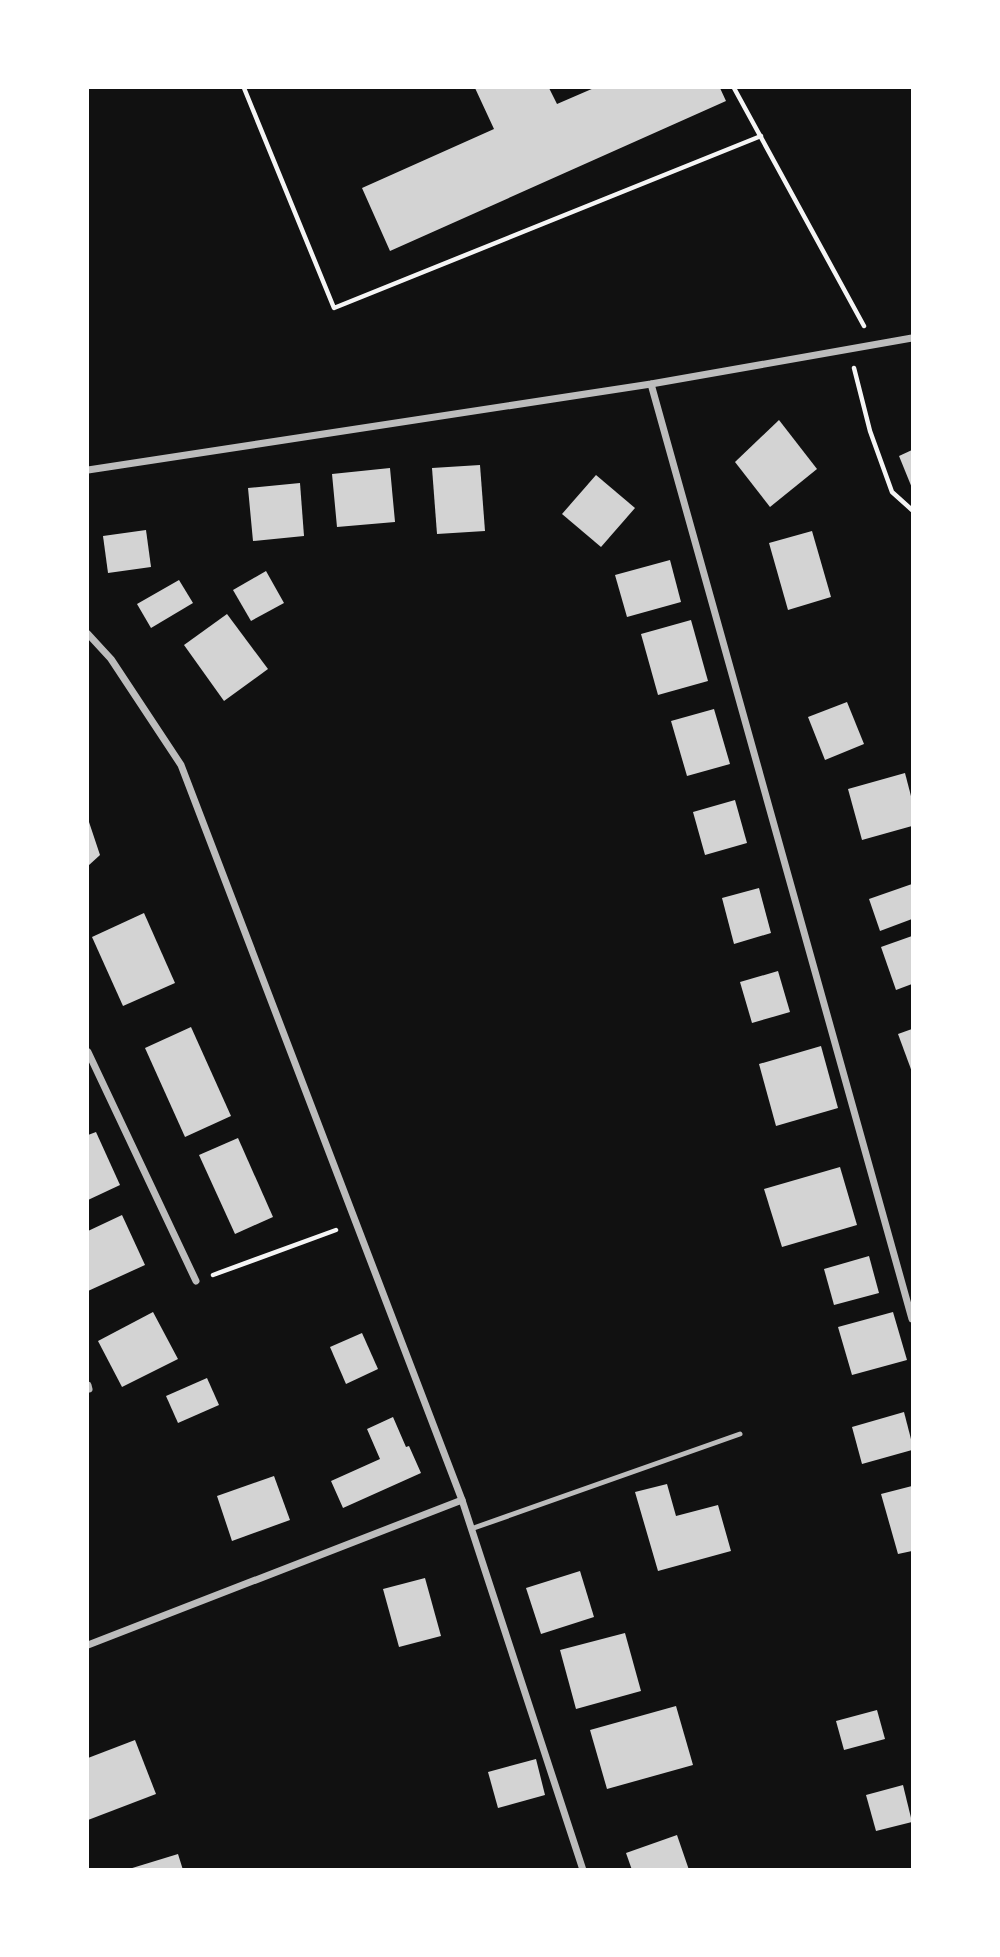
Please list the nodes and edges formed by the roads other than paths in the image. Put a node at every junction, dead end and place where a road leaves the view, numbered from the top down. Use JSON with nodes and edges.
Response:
{"nodes":[{"id":1,"x":912,"y":338,"type":"edge"},
{"id":2,"x":651,"y":384,"type":"junction"},
{"id":3,"x":88,"y":470,"type":"edge"},
{"id":4,"x":88,"y":634,"type":"edge"},
{"id":5,"x":88,"y":1052,"type":"edge"},
{"id":6,"x":196,"y":1281,"type":"road end"},
{"id":7,"x":912,"y":1318,"type":"edge"},
{"id":8,"x":740,"y":1434,"type":"dead end"},
{"id":9,"x":461,"y":1500,"type":"junction"},
{"id":10,"x":471,"y":1529,"type":"junction"},
{"id":11,"x":88,"y":1645,"type":"edge"},
{"id":12,"x":583,"y":1870,"type":"edge"}],
"edges":[{"from":1,"to":2,"type":"street"},
{"from":2,"to":3,"type":"street"},
{"from":2,"to":7,"type":"street"},
{"from":4,"to":9,"type":"street"},
{"from":5,"to":6,"type":"street"},
{"from":8,"to":10,"type":"lane"},
{"from":9,"to":10,"type":"street"},
{"from":9,"to":11,"type":"street"},
{"from":10,"to":12,"type":"street"}]}
